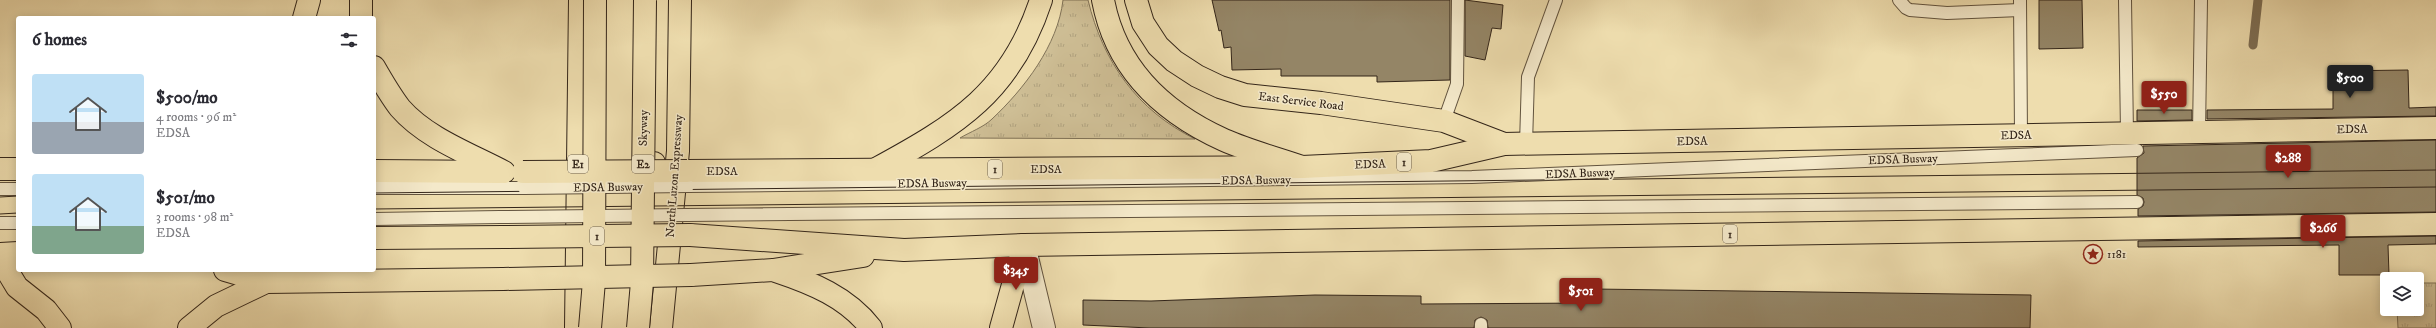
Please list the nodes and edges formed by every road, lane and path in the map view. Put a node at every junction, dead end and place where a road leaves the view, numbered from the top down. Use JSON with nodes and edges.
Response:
{"nodes":[{"id":1,"x":309,"y":0,"type":"edge"},
{"id":2,"x":361,"y":0,"type":"edge"},
{"id":3,"x":580,"y":0,"type":"edge"},
{"id":4,"x":595,"y":0,"type":"edge"},
{"id":5,"x":641,"y":0,"type":"edge"},
{"id":6,"x":645,"y":0,"type":"edge"},
{"id":7,"x":680,"y":0,"type":"edge"},
{"id":8,"x":1041,"y":0,"type":"edge"},
{"id":9,"x":1103,"y":0,"type":"edge"},
{"id":10,"x":1136,"y":0,"type":"edge"},
{"id":11,"x":1458,"y":0,"type":"edge"},
{"id":12,"x":1556,"y":0,"type":"edge"},
{"id":13,"x":1899,"y":0,"type":"edge"},
{"id":14,"x":2125,"y":0,"type":"edge"},
{"id":15,"x":2202,"y":0,"type":"edge"},
{"id":16,"x":2020,"y":5,"type":"edge"},
{"id":17,"x":305,"y":16,"type":"edge"},
{"id":18,"x":361,"y":16,"type":"edge"},
{"id":19,"x":376,"y":70,"type":"edge"},
{"id":20,"x":1444,"y":121,"type":"junction"},
{"id":21,"x":2436,"y":128,"type":"edge"},
{"id":22,"x":2199,"y":132,"type":"junction"},
{"id":23,"x":2021,"y":135,"type":"junction"},
{"id":24,"x":2132,"y":141,"type":"junction"},
{"id":25,"x":1504,"y":144,"type":"junction"},
{"id":26,"x":1526,"y":144,"type":"junction"},
{"id":27,"x":1302,"y":167,"type":"junction"},
{"id":28,"x":0,"y":169,"type":"edge"},
{"id":29,"x":16,"y":169,"type":"edge"},
{"id":30,"x":873,"y":170,"type":"junction"},
{"id":31,"x":376,"y":171,"type":"edge"},
{"id":32,"x":517,"y":177,"type":"junction"},
{"id":33,"x":688,"y":179,"type":"junction"},
{"id":34,"x":376,"y":188,"type":"edge"},
{"id":35,"x":0,"y":189,"type":"edge"},
{"id":36,"x":16,"y":189,"type":"edge"},
{"id":37,"x":2138,"y":202,"type":"dead end"},
{"id":38,"x":376,"y":218,"type":"edge"},
{"id":39,"x":0,"y":223,"type":"edge"},
{"id":40,"x":16,"y":223,"type":"edge"},
{"id":41,"x":2436,"y":224,"type":"edge"},
{"id":42,"x":688,"y":225,"type":"junction"},
{"id":43,"x":502,"y":227,"type":"junction"},
{"id":44,"x":376,"y":238,"type":"edge"},
{"id":45,"x":1024,"y":245,"type":"junction"},
{"id":46,"x":904,"y":250,"type":"junction"},
{"id":47,"x":16,"y":253,"type":"edge"},
{"id":48,"x":0,"y":254,"type":"edge"},
{"id":49,"x":0,"y":259,"type":"edge"},
{"id":50,"x":773,"y":270,"type":"junction"},
{"id":51,"x":232,"y":272,"type":"edge"},
{"id":52,"x":266,"y":282,"type":"junction"},
{"id":53,"x":665,"y":290,"type":"junction"},
{"id":54,"x":60,"y":328,"type":"edge"},
{"id":55,"x":189,"y":328,"type":"edge"},
{"id":56,"x":576,"y":328,"type":"edge"},
{"id":57,"x":590,"y":328,"type":"edge"},
{"id":58,"x":638,"y":328,"type":"edge"},
{"id":59,"x":661,"y":328,"type":"edge"},
{"id":60,"x":871,"y":328,"type":"edge"},
{"id":61,"x":1001,"y":328,"type":"edge"},
{"id":62,"x":1044,"y":328,"type":"edge"}],
"edges":[{"from":1,"to":17,"type":"main road"},
{"from":2,"to":18,"type":"main road"},
{"from":3,"to":56,"type":"main road","number":"E1"},
{"from":4,"to":57,"type":"main road","bridge":true},
{"from":5,"to":53,"type":"main road"},
{"from":6,"to":58,"type":"main road","name":"Skyway","number":"E2","bridge":true},
{"from":7,"to":53,"type":"main road","name":"North Luzon Expressway"},
{"from":8,"to":30,"type":"main road"},
{"from":9,"to":27,"type":"main road"},
{"from":10,"to":20,"type":"main road","name":"East Service Road"},
{"from":11,"to":20,"type":"lane"},
{"from":12,"to":26,"type":"lane"},
{"from":13,"to":16,"type":"lane"},
{"from":14,"to":24,"type":"lane"},
{"from":15,"to":22,"type":"lane"},
{"from":16,"to":23,"type":"lane"},
{"from":19,"to":32,"type":"main road"},
{"from":20,"to":25,"type":"main road","name":"East Service Road"},
{"from":21,"to":22,"type":"main road","name":"EDSA","number":"1"},
{"from":22,"to":24,"type":"main road","name":"EDSA","number":"1"},
{"from":23,"to":24,"type":"main road","name":"EDSA","number":"1"},
{"from":23,"to":26,"type":"main road","name":"EDSA","number":"1"},
{"from":24,"to":33,"type":"lane","name":"EDSA Busway"},
{"from":25,"to":26,"type":"main road","name":"EDSA","number":"1"},
{"from":25,"to":27,"type":"main road","name":"EDSA","number":"1"},
{"from":27,"to":30,"type":"main road","name":"EDSA","number":"1"},
{"from":28,"to":29,"type":"main road"},
{"from":30,"to":33,"type":"main road","name":"EDSA","number":"1"},
{"from":31,"to":32,"type":"main road","name":"EDSA","number":"1"},
{"from":32,"to":33,"type":"main road","name":"EDSA","number":"1","bridge":true},
{"from":32,"to":34,"type":"lane"},
{"from":35,"to":36,"type":"lane"},
{"from":37,"to":42,"type":"lane"},
{"from":38,"to":43,"type":"lane"},
{"from":39,"to":40,"type":"lane"},
{"from":41,"to":45,"type":"main road","number":"1"},
{"from":42,"to":43,"type":"main road","number":"1","bridge":true},
{"from":42,"to":46,"type":"main road","number":"1"},
{"from":43,"to":44,"type":"main road","number":"1"},
{"from":45,"to":46,"type":"main road","number":"1"},
{"from":45,"to":61,"type":"main road"},
{"from":45,"to":62,"type":"street"},
{"from":46,"to":50,"type":"main road"},
{"from":47,"to":48,"type":"main road"},
{"from":49,"to":54,"type":"main road"},
{"from":50,"to":52,"type":"main road","bridge":true},
{"from":50,"to":60,"type":"main road"},
{"from":51,"to":52,"type":"main road"},
{"from":52,"to":55,"type":"main road"},
{"from":53,"to":59,"type":"main road","name":"North Luzon Expressway"}]}
